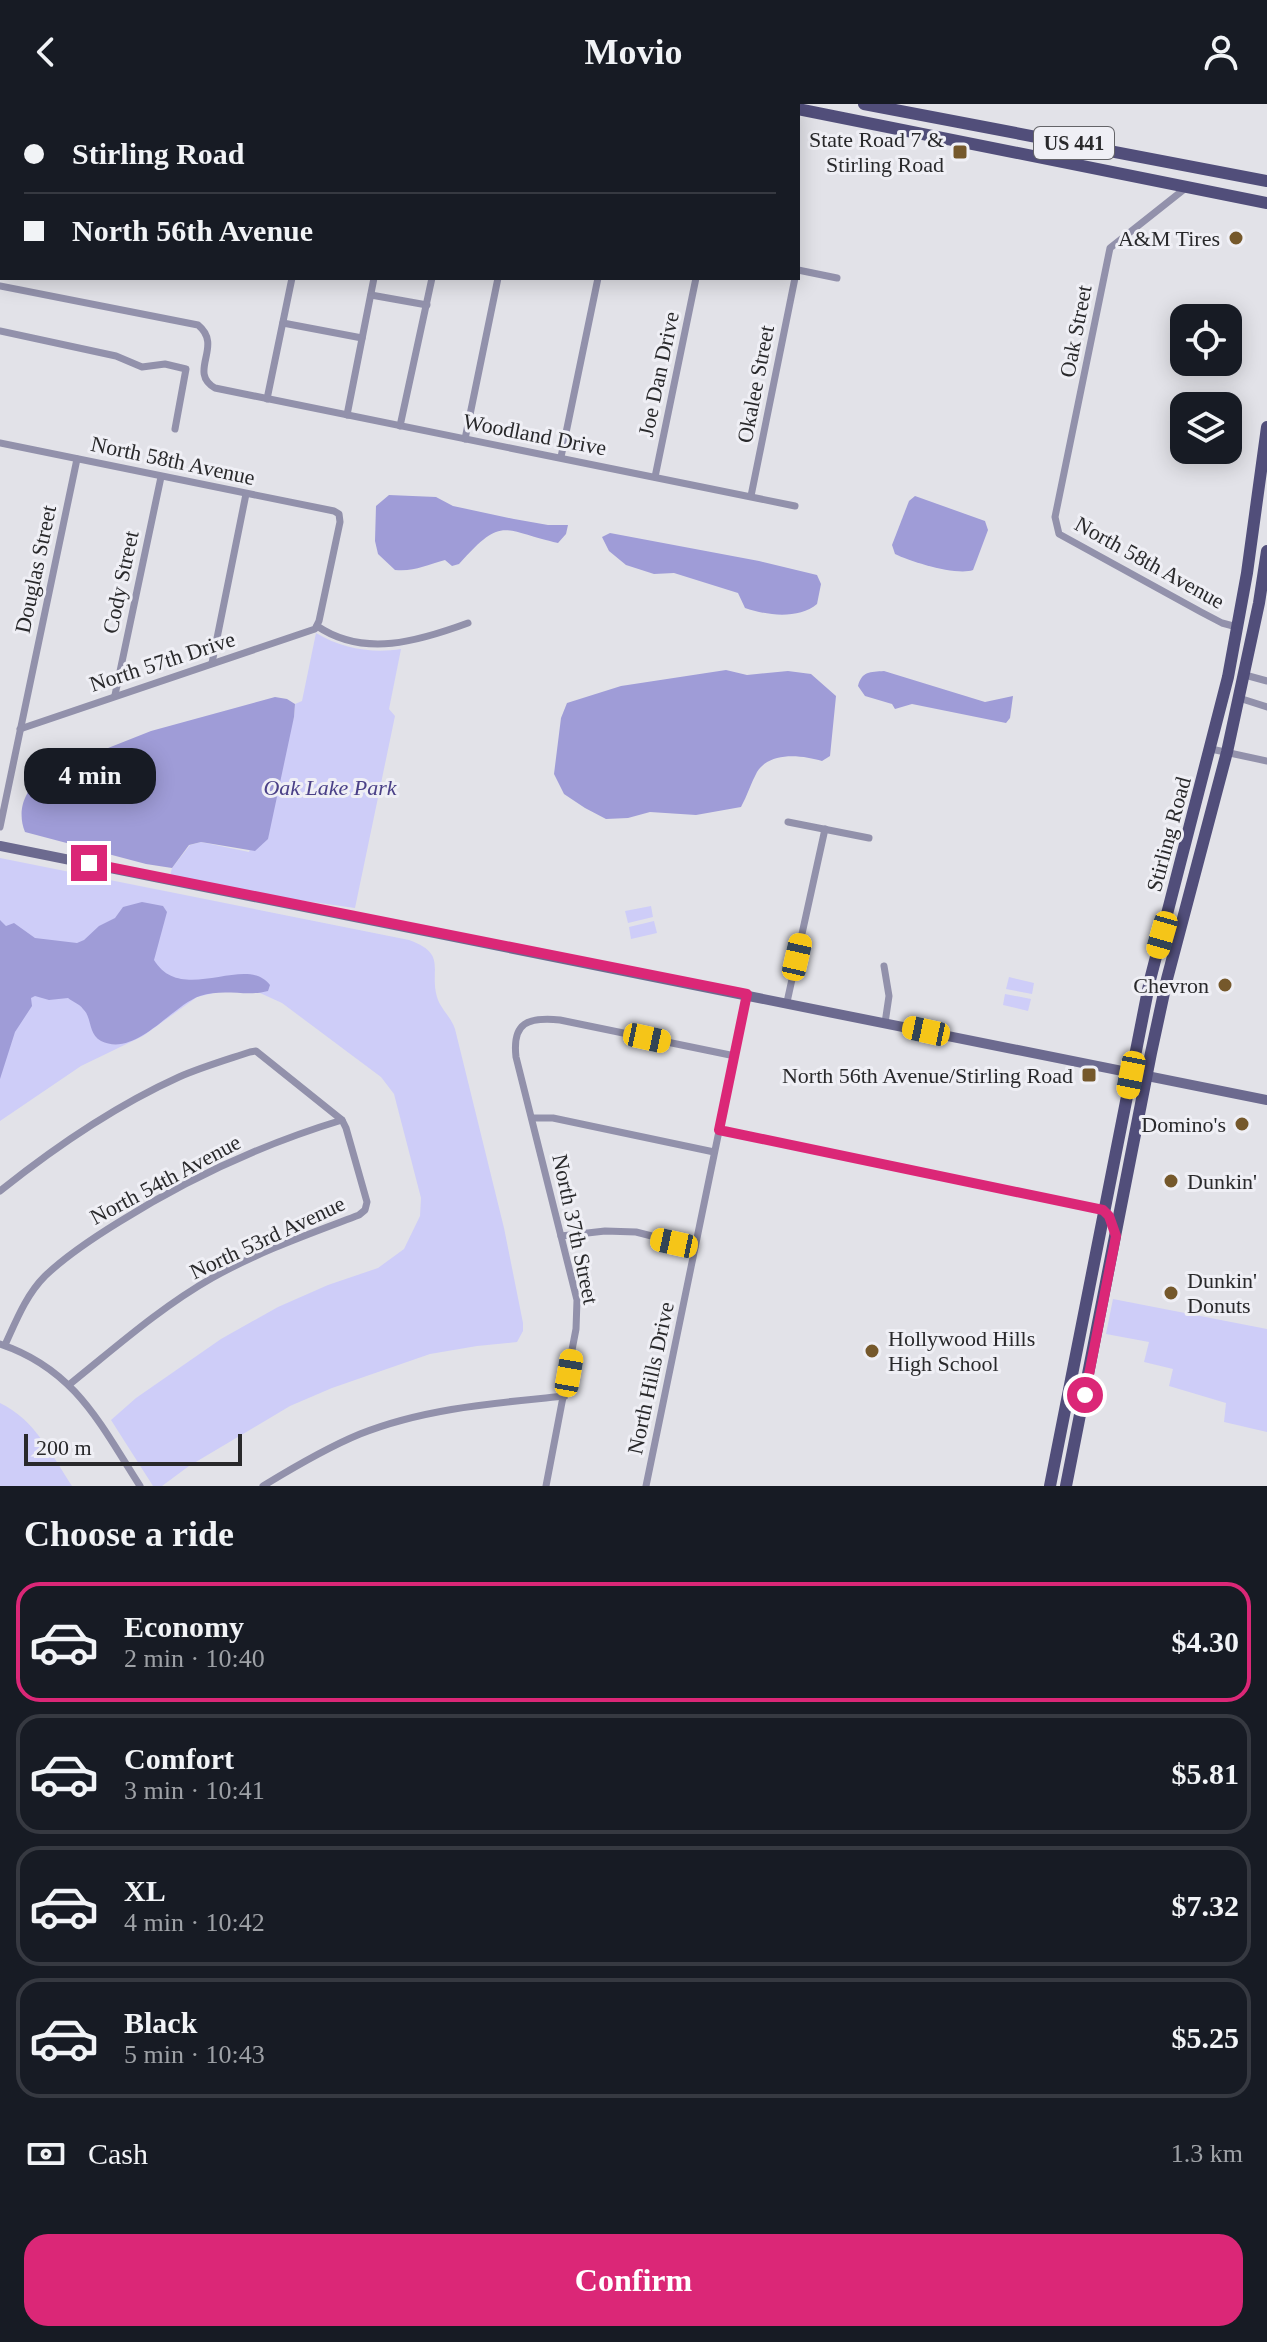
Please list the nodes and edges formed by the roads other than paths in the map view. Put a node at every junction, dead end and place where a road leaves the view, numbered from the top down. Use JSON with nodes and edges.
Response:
{"nodes":[{"id":1,"x":864,"y":104,"type":"edge"},
{"id":2,"x":881,"y":108,"type":"junction"},
{"id":3,"x":800,"y":109,"type":"edge"},
{"id":4,"x":864,"y":122,"type":"junction"},
{"id":5,"x":1057,"y":140,"type":"junction"},
{"id":6,"x":1032,"y":156,"type":"junction"},
{"id":7,"x":1267,"y":181,"type":"edge"},
{"id":8,"x":1187,"y":187,"type":"junction"},
{"id":9,"x":1267,"y":203,"type":"edge"},
{"id":10,"x":800,"y":270,"type":"edge"},
{"id":11,"x":837,"y":278,"type":"dead end"},
{"id":12,"x":292,"y":280,"type":"edge"},
{"id":13,"x":374,"y":280,"type":"edge"},
{"id":14,"x":432,"y":280,"type":"edge"},
{"id":15,"x":498,"y":280,"type":"edge"},
{"id":16,"x":598,"y":280,"type":"edge"},
{"id":17,"x":696,"y":280,"type":"edge"},
{"id":18,"x":795,"y":280,"type":"edge"},
{"id":19,"x":0,"y":286,"type":"edge"},
{"id":20,"x":371,"y":295,"type":"junction"},
{"id":21,"x":427,"y":305,"type":"junction"},
{"id":22,"x":283,"y":323,"type":"junction"},
{"id":23,"x":0,"y":331,"type":"edge"},
{"id":24,"x":362,"y":338,"type":"junction"},
{"id":25,"x":267,"y":399,"type":"junction"},
{"id":26,"x":347,"y":415,"type":"junction"},
{"id":27,"x":400,"y":426,"type":"junction"},
{"id":28,"x":1267,"y":427,"type":"edge"},
{"id":29,"x":175,"y":429,"type":"dead end"},
{"id":30,"x":465,"y":439,"type":"junction"},
{"id":31,"x":0,"y":443,"type":"edge"},
{"id":32,"x":561,"y":457,"type":"junction"},
{"id":33,"x":77,"y":459,"type":"junction"},
{"id":34,"x":161,"y":477,"type":"junction"},
{"id":35,"x":655,"y":477,"type":"junction"},
{"id":36,"x":246,"y":494,"type":"junction"},
{"id":37,"x":751,"y":496,"type":"junction"},
{"id":38,"x":795,"y":506,"type":"dead end"},
{"id":39,"x":1055,"y":517,"type":"joint"},
{"id":40,"x":1267,"y":551,"type":"edge"},
{"id":41,"x":468,"y":623,"type":"dead end"},
{"id":42,"x":316,"y":627,"type":"junction"},
{"id":43,"x":1237,"y":627,"type":"junction"},
{"id":44,"x":212,"y":663,"type":"junction"},
{"id":45,"x":1245,"y":675,"type":"junction"},
{"id":46,"x":1267,"y":681,"type":"edge"},
{"id":47,"x":115,"y":695,"type":"junction"},
{"id":48,"x":1239,"y":698,"type":"junction"},
{"id":49,"x":1267,"y":707,"type":"edge"},
{"id":50,"x":20,"y":729,"type":"junction"},
{"id":51,"x":1211,"y":749,"type":"junction"},
{"id":52,"x":1227,"y":752,"type":"junction"},
{"id":53,"x":1267,"y":761,"type":"edge"},
{"id":54,"x":788,"y":822,"type":"dead end"},
{"id":55,"x":0,"y":827,"type":"edge"},
{"id":56,"x":825,"y":829,"type":"junction"},
{"id":57,"x":869,"y":838,"type":"dead end"},
{"id":58,"x":0,"y":846,"type":"edge"},
{"id":59,"x":884,"y":966,"type":"dead end"},
{"id":60,"x":747,"y":994,"type":"junction"},
{"id":61,"x":787,"y":1002,"type":"junction"},
{"id":62,"x":885,"y":1023,"type":"junction"},
{"id":63,"x":735,"y":1056,"type":"junction"},
{"id":64,"x":1131,"y":1075,"type":"junction"},
{"id":65,"x":1146,"y":1078,"type":"junction"},
{"id":66,"x":1267,"y":1100,"type":"edge"},
{"id":67,"x":533,"y":1118,"type":"junction"},
{"id":68,"x":342,"y":1120,"type":"junction"},
{"id":69,"x":719,"y":1130,"type":"junction"},
{"id":70,"x":714,"y":1152,"type":"junction"},
{"id":71,"x":0,"y":1191,"type":"edge"},
{"id":72,"x":1103,"y":1210,"type":"junction"},
{"id":73,"x":561,"y":1236,"type":"junction"},
{"id":74,"x":1116,"y":1236,"type":"junction"},
{"id":75,"x":695,"y":1247,"type":"junction"},
{"id":76,"x":2,"y":1344,"type":"edge"},
{"id":77,"x":70,"y":1384,"type":"junction"},
{"id":78,"x":565,"y":1396,"type":"junction"},
{"id":79,"x":140,"y":1486,"type":"edge"},
{"id":80,"x":263,"y":1486,"type":"edge"},
{"id":81,"x":546,"y":1486,"type":"edge"},
{"id":82,"x":646,"y":1486,"type":"edge"},
{"id":83,"x":1050,"y":1486,"type":"edge"},
{"id":84,"x":1066,"y":1486,"type":"edge"}],
"edges":[{"from":1,"to":2,"type":"main road","number":"US 441"},
{"from":2,"to":4,"type":"main road"},
{"from":2,"to":5,"type":"main road","number":"US 441"},
{"from":3,"to":4,"type":"main road","number":"US 441"},
{"from":4,"to":6,"type":"main road","number":"US 441"},
{"from":5,"to":6,"type":"main road"},
{"from":5,"to":7,"type":"main road","number":"US 441"},
{"from":6,"to":8,"type":"main road","number":"US 441"},
{"from":8,"to":9,"type":"main road","number":"US 441"},
{"from":8,"to":39,"type":"street","name":"Oak Street"},
{"from":10,"to":11,"type":"street"},
{"from":12,"to":22,"type":"street"},
{"from":13,"to":20,"type":"street"},
{"from":14,"to":21,"type":"street"},
{"from":15,"to":30,"type":"street"},
{"from":16,"to":32,"type":"street"},
{"from":17,"to":35,"type":"street","name":"Joe Dan Drive"},
{"from":18,"to":37,"type":"street","name":"Okalee Street"},
{"from":19,"to":25,"type":"street","name":"Woodland Drive"},
{"from":20,"to":21,"type":"street"},
{"from":20,"to":24,"type":"street"},
{"from":21,"to":27,"type":"street"},
{"from":22,"to":24,"type":"street"},
{"from":22,"to":25,"type":"street"},
{"from":23,"to":29,"type":"street"},
{"from":24,"to":26,"type":"street"},
{"from":25,"to":26,"type":"street","name":"Woodland Drive"},
{"from":26,"to":27,"type":"street","name":"Woodland Drive"},
{"from":27,"to":30,"type":"street","name":"Woodland Drive"},
{"from":28,"to":43,"type":"main road","name":"Stirling Road"},
{"from":30,"to":32,"type":"street","name":"Woodland Drive"},
{"from":31,"to":33,"type":"street","name":"North 58th Avenue"},
{"from":32,"to":35,"type":"street","name":"Woodland Drive"},
{"from":33,"to":34,"type":"street","name":"North 58th Avenue"},
{"from":33,"to":50,"type":"street","name":"Douglas Street"},
{"from":34,"to":36,"type":"street","name":"North 58th Avenue"},
{"from":34,"to":47,"type":"street","name":"Cody Street"},
{"from":35,"to":37,"type":"street","name":"Woodland Drive"},
{"from":36,"to":42,"type":"street","name":"North 58th Avenue"},
{"from":36,"to":44,"type":"street"},
{"from":37,"to":38,"type":"street","name":"Woodland Drive"},
{"from":39,"to":43,"type":"street","name":"North 58th Avenue"},
{"from":40,"to":45,"type":"main road","name":"Stirling Road"},
{"from":41,"to":42,"type":"street"},
{"from":42,"to":44,"type":"street","name":"North 57th Drive"},
{"from":43,"to":51,"type":"main road","name":"Stirling Road"},
{"from":44,"to":47,"type":"street","name":"North 57th Drive"},
{"from":45,"to":46,"type":"street"},
{"from":45,"to":48,"type":"main road","name":"Stirling Road"},
{"from":47,"to":50,"type":"street","name":"North 57th Drive"},
{"from":48,"to":49,"type":"street"},
{"from":48,"to":52,"type":"main road","name":"Stirling Road"},
{"from":50,"to":55,"type":"street","name":"Douglas Street"},
{"from":51,"to":52,"type":"street"},
{"from":51,"to":64,"type":"main road","name":"Stirling Road"},
{"from":52,"to":53,"type":"street"},
{"from":52,"to":65,"type":"main road","name":"Stirling Road"},
{"from":54,"to":56,"type":"street"},
{"from":56,"to":57,"type":"street"},
{"from":56,"to":61,"type":"street"},
{"from":58,"to":60,"type":"street"},
{"from":59,"to":62,"type":"street"},
{"from":60,"to":61,"type":"street"},
{"from":60,"to":63,"type":"street","name":"North Hills Drive"},
{"from":61,"to":62,"type":"street"},
{"from":62,"to":64,"type":"street"},
{"from":63,"to":67,"type":"street","name":"North 37th Street"},
{"from":63,"to":69,"type":"street","name":"North Hills Drive"},
{"from":64,"to":65,"type":"street"},
{"from":64,"to":72,"type":"main road","name":"Stirling Road"},
{"from":65,"to":66,"type":"street"},
{"from":65,"to":74,"type":"main road","name":"Stirling Road"},
{"from":67,"to":70,"type":"street"},
{"from":67,"to":73,"type":"street","name":"North 37th Street"},
{"from":68,"to":71,"type":"street"},
{"from":68,"to":76,"type":"street","name":"North 54th Avenue"},
{"from":68,"to":77,"type":"street","name":"North 53rd Avenue"},
{"from":69,"to":70,"type":"street","name":"North Hills Drive"},
{"from":69,"to":72,"type":"street"},
{"from":70,"to":75,"type":"street","name":"North Hills Drive"},
{"from":72,"to":74,"type":"main road"},
{"from":72,"to":83,"type":"main road","name":"Stirling Road"},
{"from":73,"to":75,"type":"street"},
{"from":73,"to":78,"type":"street","name":"North 37th Street"},
{"from":74,"to":84,"type":"main road","name":"Stirling Road"},
{"from":75,"to":82,"type":"street","name":"North Hills Drive"},
{"from":76,"to":77,"type":"street"},
{"from":77,"to":79,"type":"street"},
{"from":78,"to":80,"type":"street"},
{"from":78,"to":81,"type":"street","name":"North 37th Street"}]}
